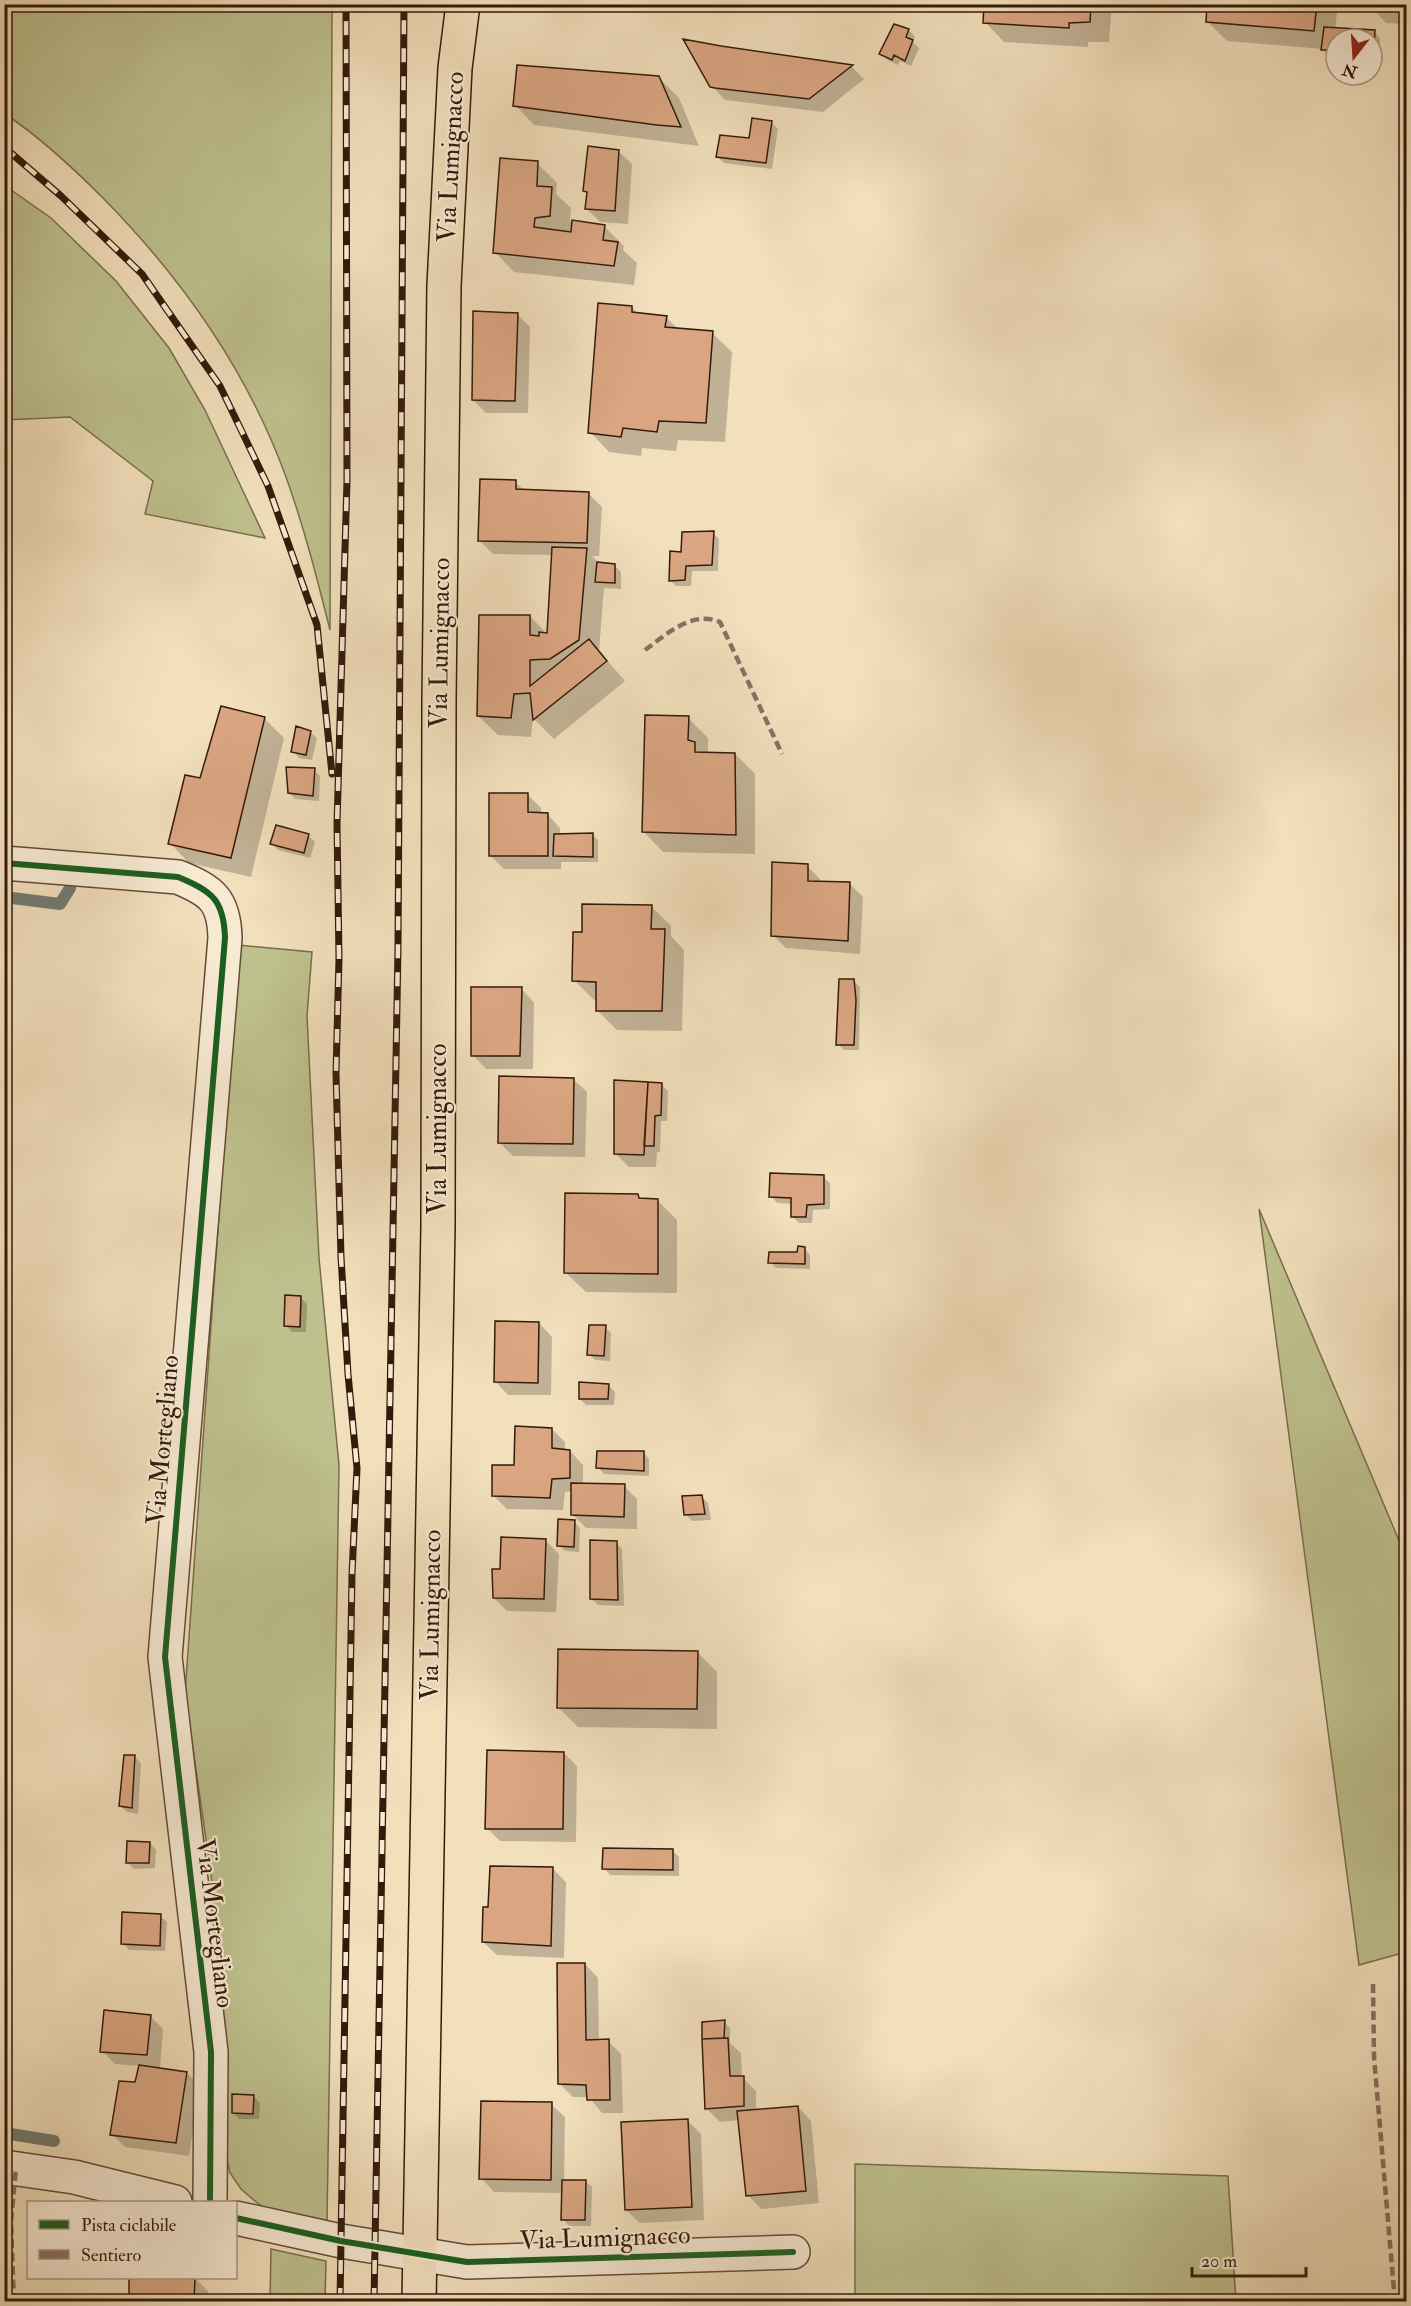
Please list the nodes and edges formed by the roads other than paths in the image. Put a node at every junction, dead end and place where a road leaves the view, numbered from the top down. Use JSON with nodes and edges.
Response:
{"nodes":[{"id":1,"x":463,"y":4,"type":"edge"},
{"id":2,"x":4,"y":863,"type":"edge"},
{"id":3,"x":4,"y":2167,"type":"edge"},
{"id":4,"x":171,"y":2201,"type":"edge"},
{"id":5,"x":210,"y":2201,"type":"edge"},
{"id":6,"x":237,"y":2218,"type":"edge"},
{"id":7,"x":793,"y":2252,"type":"dead end"},
{"id":8,"x":419,"y":2254,"type":"junction"},
{"id":9,"x":419,"y":2301,"type":"edge"}],
"edges":[{"from":1,"to":8,"type":"main road","name":"Via Lumignacco"},
{"from":2,"to":5,"type":"street","name":"Via Mortegliano"},
{"from":3,"to":4,"type":"street"},
{"from":6,"to":8,"type":"street"},
{"from":7,"to":8,"type":"street","name":"Via Lumignacco"},
{"from":8,"to":9,"type":"main road","name":"Via Lumignacco"}]}
